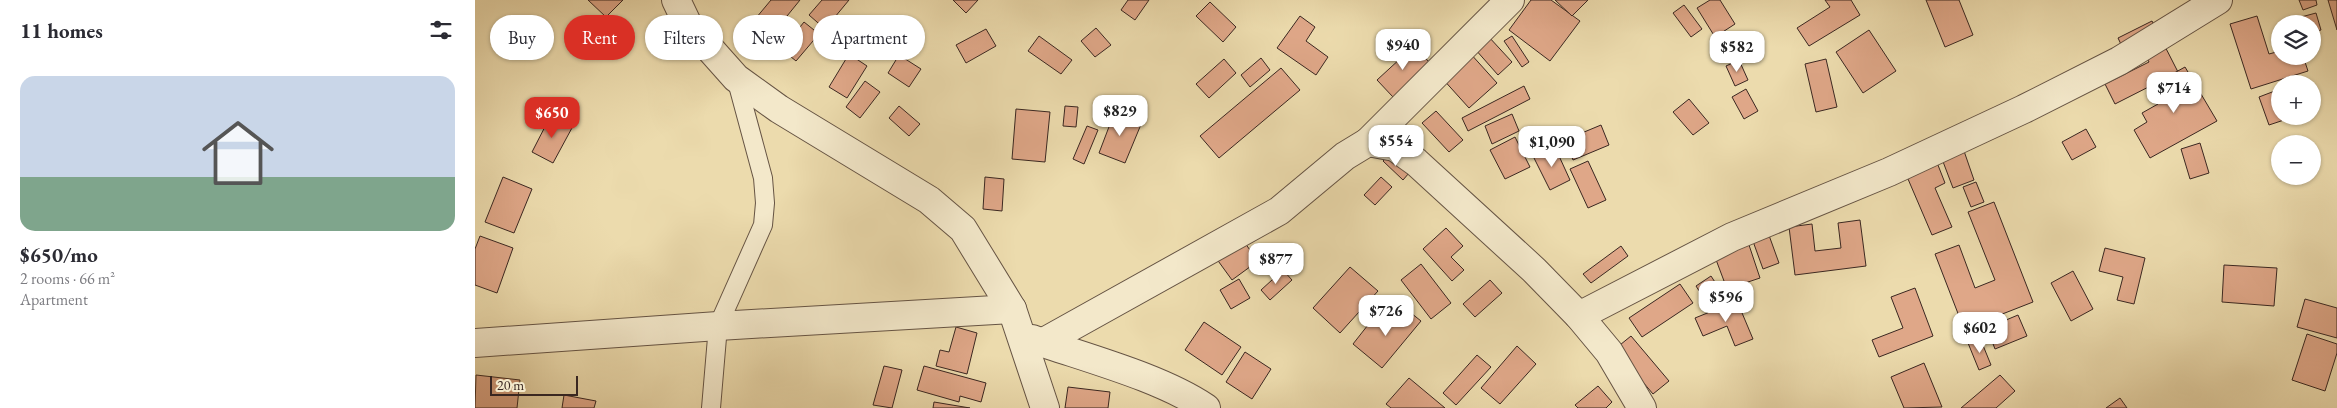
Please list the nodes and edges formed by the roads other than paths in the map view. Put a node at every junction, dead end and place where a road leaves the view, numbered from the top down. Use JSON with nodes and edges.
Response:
{"nodes":[{"id":1,"x":676,"y":0,"type":"edge"},
{"id":2,"x":1510,"y":0,"type":"edge"},
{"id":3,"x":2218,"y":0,"type":"edge"},
{"id":4,"x":737,"y":78,"type":"junction"},
{"id":5,"x":1368,"y":142,"type":"junction"},
{"id":6,"x":1012,"y":310,"type":"junction"},
{"id":7,"x":1579,"y":316,"type":"junction"},
{"id":8,"x":718,"y":326,"type":"junction"},
{"id":9,"x":1032,"y":339,"type":"junction"},
{"id":10,"x":475,"y":343,"type":"edge"},
{"id":11,"x":711,"y":408,"type":"edge"},
{"id":12,"x":1045,"y":408,"type":"edge"},
{"id":13,"x":1206,"y":408,"type":"edge"},
{"id":14,"x":1642,"y":408,"type":"edge"}],
"edges":[{"from":1,"to":4,"type":"street"},
{"from":2,"to":5,"type":"street"},
{"from":3,"to":7,"type":"street"},
{"from":4,"to":6,"type":"street"},
{"from":4,"to":8,"type":"lane"},
{"from":5,"to":7,"type":"street"},
{"from":5,"to":9,"type":"street"},
{"from":6,"to":8,"type":"street"},
{"from":6,"to":9,"type":"street"},
{"from":7,"to":14,"type":"street"},
{"from":8,"to":10,"type":"street"},
{"from":8,"to":11,"type":"lane"},
{"from":9,"to":12,"type":"street"},
{"from":9,"to":13,"type":"street"}]}
